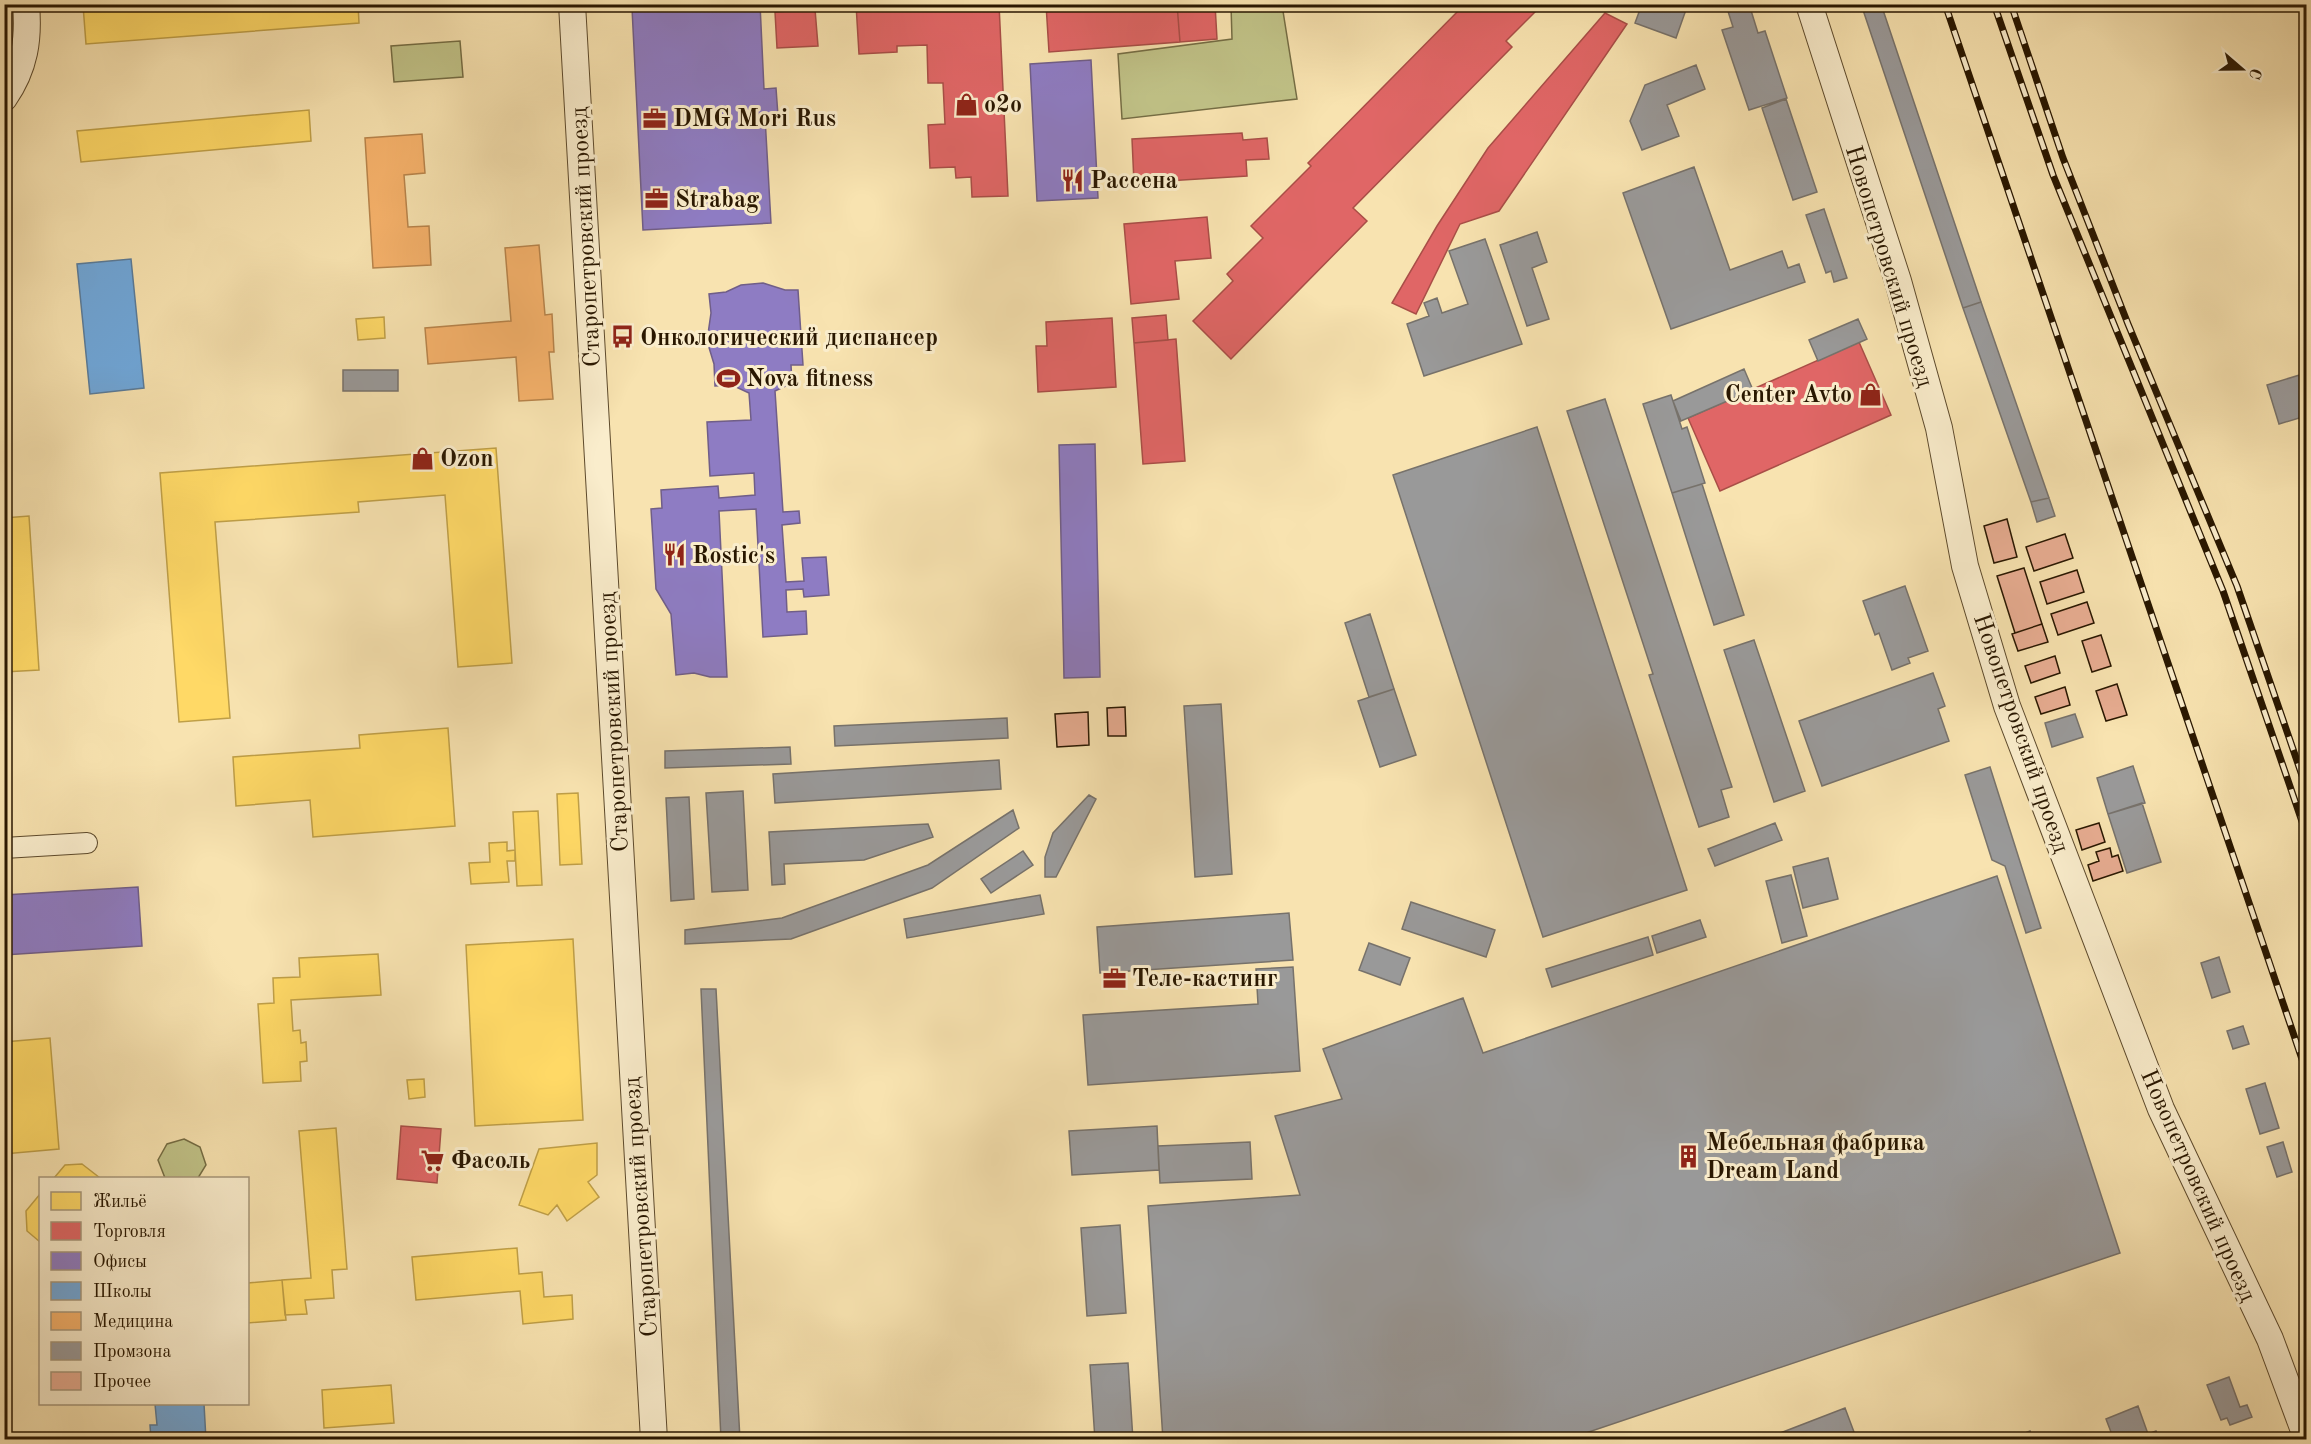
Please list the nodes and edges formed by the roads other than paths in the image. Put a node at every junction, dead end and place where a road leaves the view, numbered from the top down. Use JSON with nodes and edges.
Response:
{"nodes":[{"id":1,"x":26,"y":4,"type":"edge"},
{"id":2,"x":572,"y":4,"type":"edge"},
{"id":3,"x":1809,"y":4,"type":"edge"},
{"id":4,"x":4,"y":98,"type":"edge"},
{"id":5,"x":87,"y":843,"type":"dead end"},
{"id":6,"x":4,"y":848,"type":"edge"},
{"id":7,"x":2307,"y":1436,"type":"edge"},
{"id":8,"x":654,"y":1440,"type":"edge"}],
"edges":[{"from":1,"to":4,"type":"street"},
{"from":2,"to":8,"type":"street","name":"Старопетровский проезд"},
{"from":3,"to":7,"type":"street","name":"Новопетровский проезд"},
{"from":5,"to":6,"type":"street"}]}
